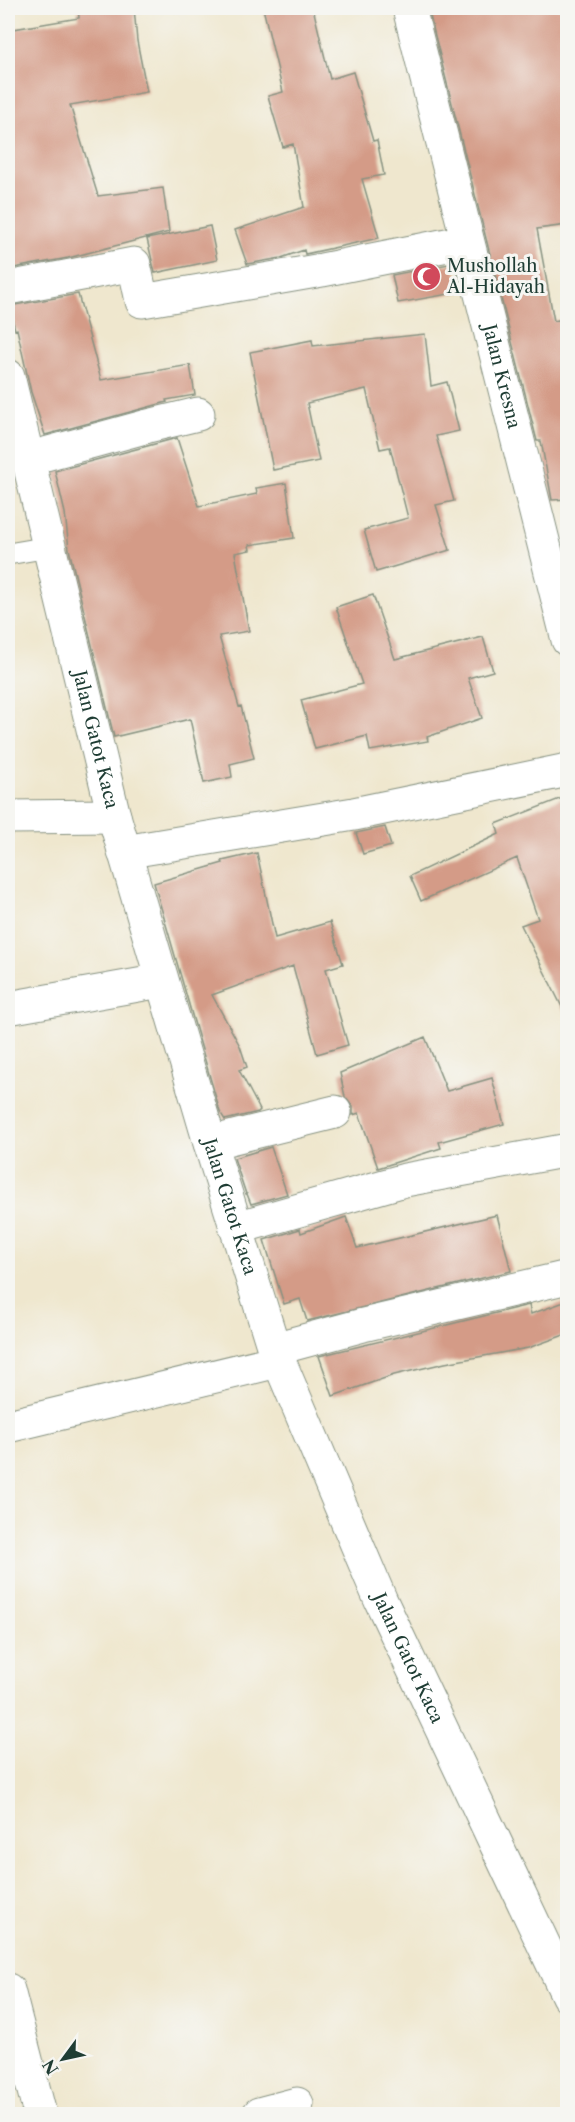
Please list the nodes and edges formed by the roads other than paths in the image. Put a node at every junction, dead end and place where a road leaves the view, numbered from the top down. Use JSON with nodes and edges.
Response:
{"nodes":[{"id":1,"x":409,"y":8,"type":"edge"},
{"id":2,"x":467,"y":241,"type":"junction"},
{"id":3,"x":8,"y":288,"type":"edge"},
{"id":4,"x":8,"y":376,"type":"edge"},
{"id":5,"x":198,"y":414,"type":"dead end"},
{"id":6,"x":27,"y":459,"type":"junction"},
{"id":7,"x":49,"y":547,"type":"junction"},
{"id":8,"x":8,"y":554,"type":"edge"},
{"id":9,"x":567,"y":640,"type":"edge"},
{"id":10,"x":567,"y":770,"type":"edge"},
{"id":11,"x":114,"y":816,"type":"junction"},
{"id":12,"x":8,"y":817,"type":"edge"},
{"id":13,"x":124,"y":852,"type":"junction"},
{"id":14,"x":161,"y":981,"type":"junction"},
{"id":15,"x":8,"y":1008,"type":"edge"},
{"id":16,"x":334,"y":1112,"type":"dead end"},
{"id":17,"x":210,"y":1143,"type":"junction"},
{"id":18,"x":563,"y":1150,"type":"dead end"},
{"id":19,"x":236,"y":1228,"type":"junction"},
{"id":20,"x":567,"y":1277,"type":"edge"},
{"id":21,"x":276,"y":1355,"type":"junction"},
{"id":22,"x":8,"y":1426,"type":"edge"},
{"id":23,"x":8,"y":1990,"type":"edge"},
{"id":24,"x":567,"y":1996,"type":"edge"},
{"id":25,"x":16,"y":2065,"type":"edge"},
{"id":26,"x":297,"y":2104,"type":"dead end"},
{"id":27,"x":40,"y":2115,"type":"edge"},
{"id":28,"x":259,"y":2115,"type":"edge"}],
"edges":[{"from":1,"to":2,"type":"street","name":"Jalan Kresna"},
{"from":2,"to":3,"type":"street"},
{"from":2,"to":9,"type":"street","name":"Jalan Kresna"},
{"from":4,"to":6,"type":"street","name":"Jalan Gatot Kaca"},
{"from":5,"to":6,"type":"street"},
{"from":6,"to":7,"type":"street","name":"Jalan Gatot Kaca"},
{"from":7,"to":8,"type":"lane"},
{"from":7,"to":11,"type":"street","name":"Jalan Gatot Kaca"},
{"from":10,"to":13,"type":"street"},
{"from":11,"to":12,"type":"street"},
{"from":11,"to":13,"type":"street","name":"Jalan Gatot Kaca"},
{"from":13,"to":14,"type":"street","name":"Jalan Gatot Kaca"},
{"from":14,"to":15,"type":"street"},
{"from":14,"to":17,"type":"street","name":"Jalan Gatot Kaca"},
{"from":16,"to":17,"type":"street"},
{"from":17,"to":19,"type":"street","name":"Jalan Gatot Kaca"},
{"from":18,"to":19,"type":"street"},
{"from":19,"to":21,"type":"street","name":"Jalan Gatot Kaca"},
{"from":20,"to":21,"type":"street"},
{"from":21,"to":22,"type":"street"},
{"from":21,"to":24,"type":"street","name":"Jalan Gatot Kaca"},
{"from":23,"to":25,"type":"street"},
{"from":25,"to":27,"type":"street"},
{"from":26,"to":28,"type":"street"}]}
